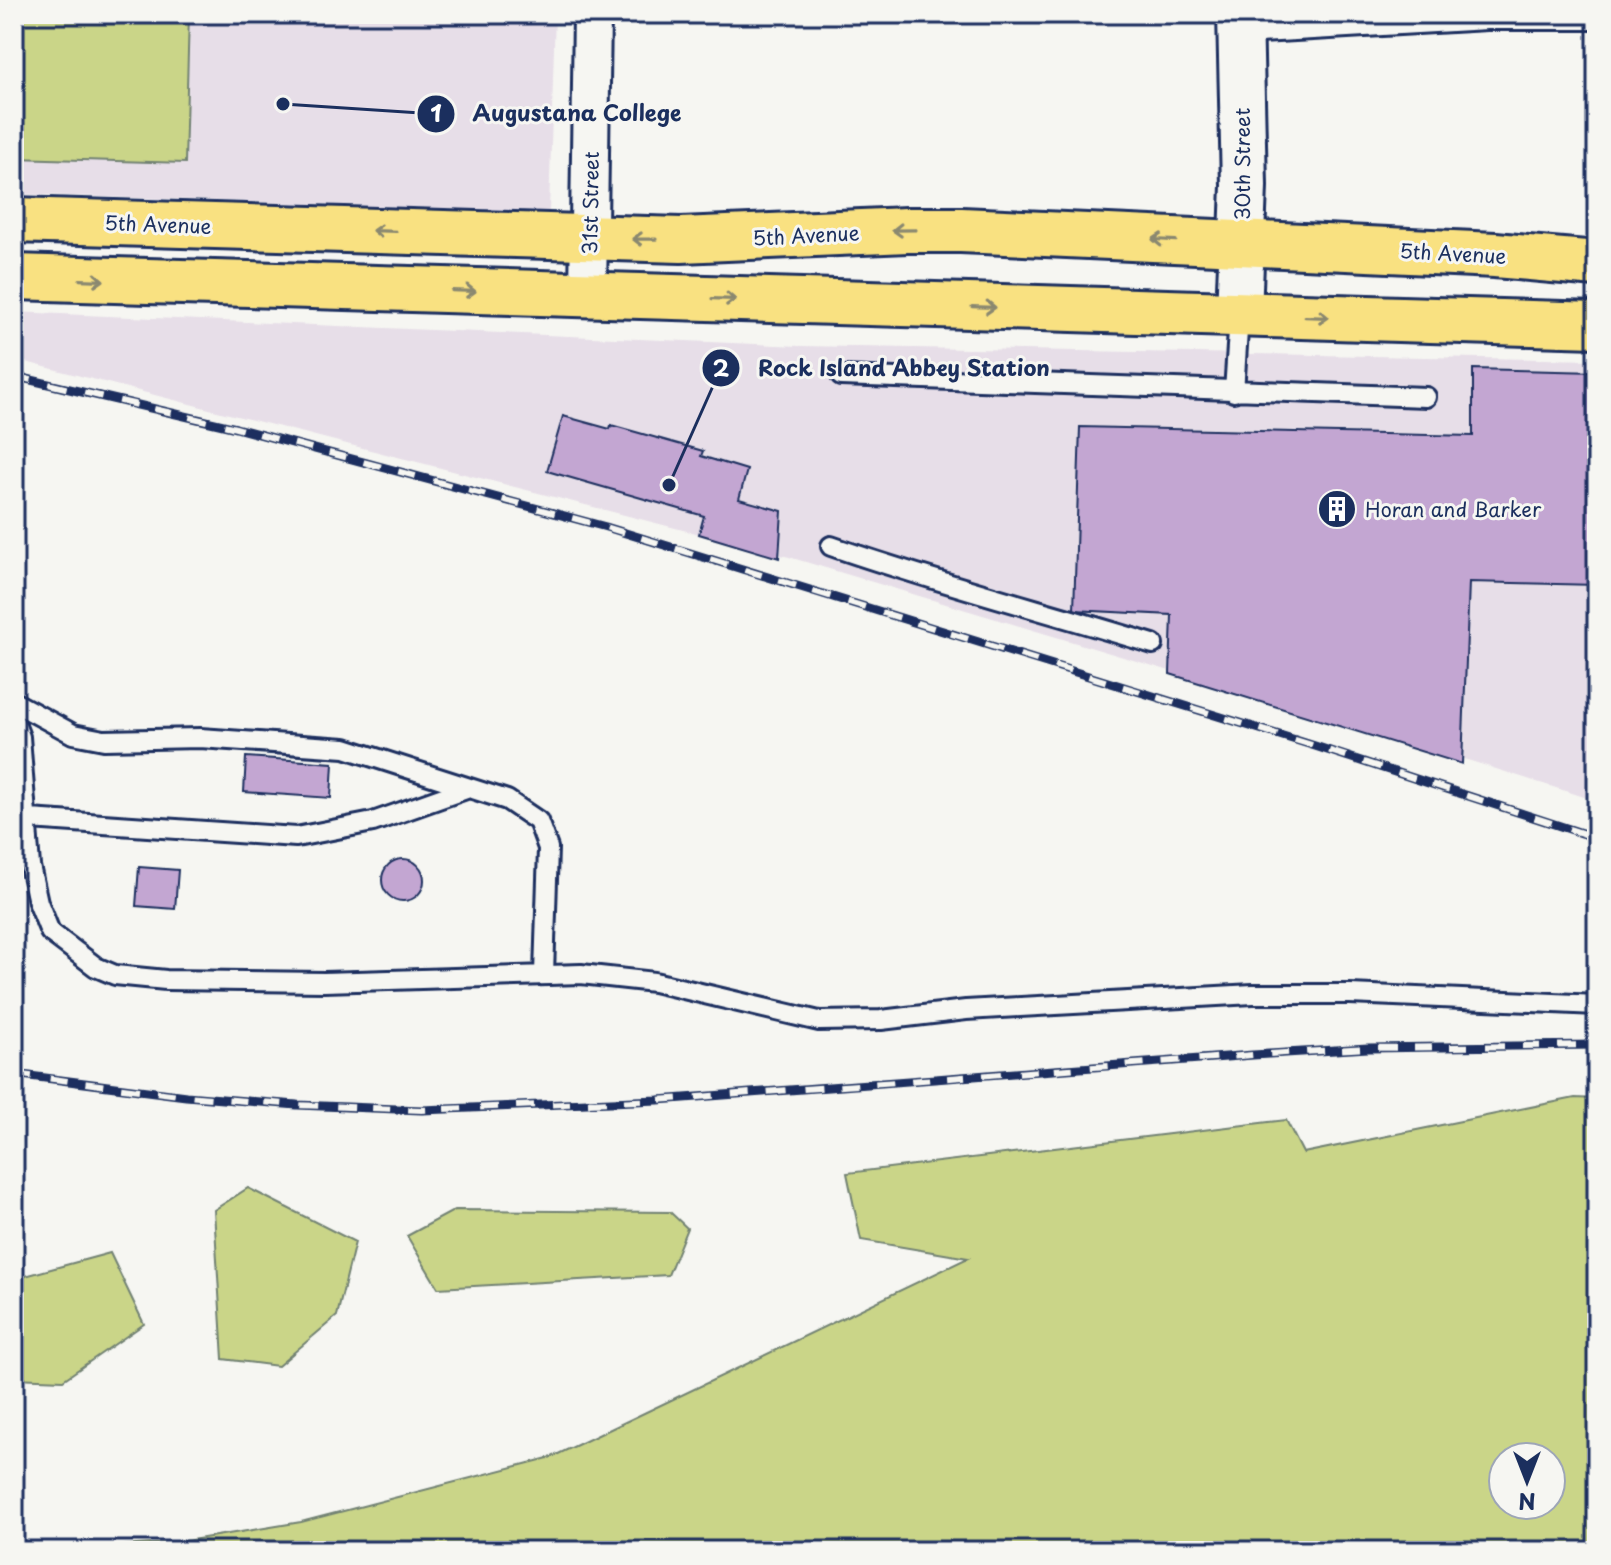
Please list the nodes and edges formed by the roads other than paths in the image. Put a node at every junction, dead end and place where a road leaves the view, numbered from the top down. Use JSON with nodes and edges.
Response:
{"nodes":[{"id":1,"x":592,"y":14,"type":"edge"},
{"id":2,"x":1486,"y":17,"type":"edge"},
{"id":3,"x":1597,"y":20,"type":"edge"},
{"id":4,"x":1240,"y":24,"type":"edge"},
{"id":5,"x":14,"y":220,"type":"edge"},
{"id":6,"x":591,"y":237,"type":"junction"},
{"id":7,"x":1242,"y":245,"type":"junction"},
{"id":8,"x":1597,"y":264,"type":"edge"},
{"id":9,"x":14,"y":277,"type":"edge"},
{"id":10,"x":588,"y":295,"type":"junction"},
{"id":11,"x":1239,"y":314,"type":"junction"},
{"id":12,"x":1597,"y":325,"type":"edge"},
{"id":13,"x":841,"y":376,"type":"dead end"},
{"id":14,"x":1234,"y":392,"type":"junction"},
{"id":15,"x":1426,"y":397,"type":"dead end"},
{"id":16,"x":831,"y":546,"type":"dead end"},
{"id":17,"x":1153,"y":644,"type":"dead end"},
{"id":18,"x":14,"y":702,"type":"edge"},
{"id":19,"x":14,"y":721,"type":"edge"},
{"id":20,"x":469,"y":788,"type":"junction"},
{"id":21,"x":20,"y":818,"type":"edge"},
{"id":22,"x":544,"y":974,"type":"junction"},
{"id":23,"x":1597,"y":1005,"type":"edge"}],
"edges":[{"from":1,"to":6,"type":"street","name":"31st Street"},
{"from":2,"to":3,"type":"lane"},
{"from":2,"to":4,"type":"lane"},
{"from":4,"to":7,"type":"street","name":"30th Street"},
{"from":6,"to":5,"type":"main road","name":"5th Avenue","one_way":true},
{"from":7,"to":6,"type":"main road","name":"5th Avenue","one_way":true},
{"from":6,"to":10,"type":"street","name":"31st Street"},
{"from":7,"to":8,"type":"main road","name":"5th Avenue"},
{"from":7,"to":11,"type":"street","name":"30th Street"},
{"from":9,"to":10,"type":"main road","one_way":true},
{"from":10,"to":11,"type":"main road","one_way":true},
{"from":11,"to":12,"type":"main road","one_way":true},
{"from":11,"to":14,"type":"lane"},
{"from":13,"to":14,"type":"lane"},
{"from":14,"to":15,"type":"lane"},
{"from":16,"to":17,"type":"lane"},
{"from":18,"to":20,"type":"lane"},
{"from":19,"to":21,"type":"lane"},
{"from":20,"to":21,"type":"lane"},
{"from":20,"to":22,"type":"lane"},
{"from":21,"to":22,"type":"lane"},
{"from":22,"to":23,"type":"lane"}]}
